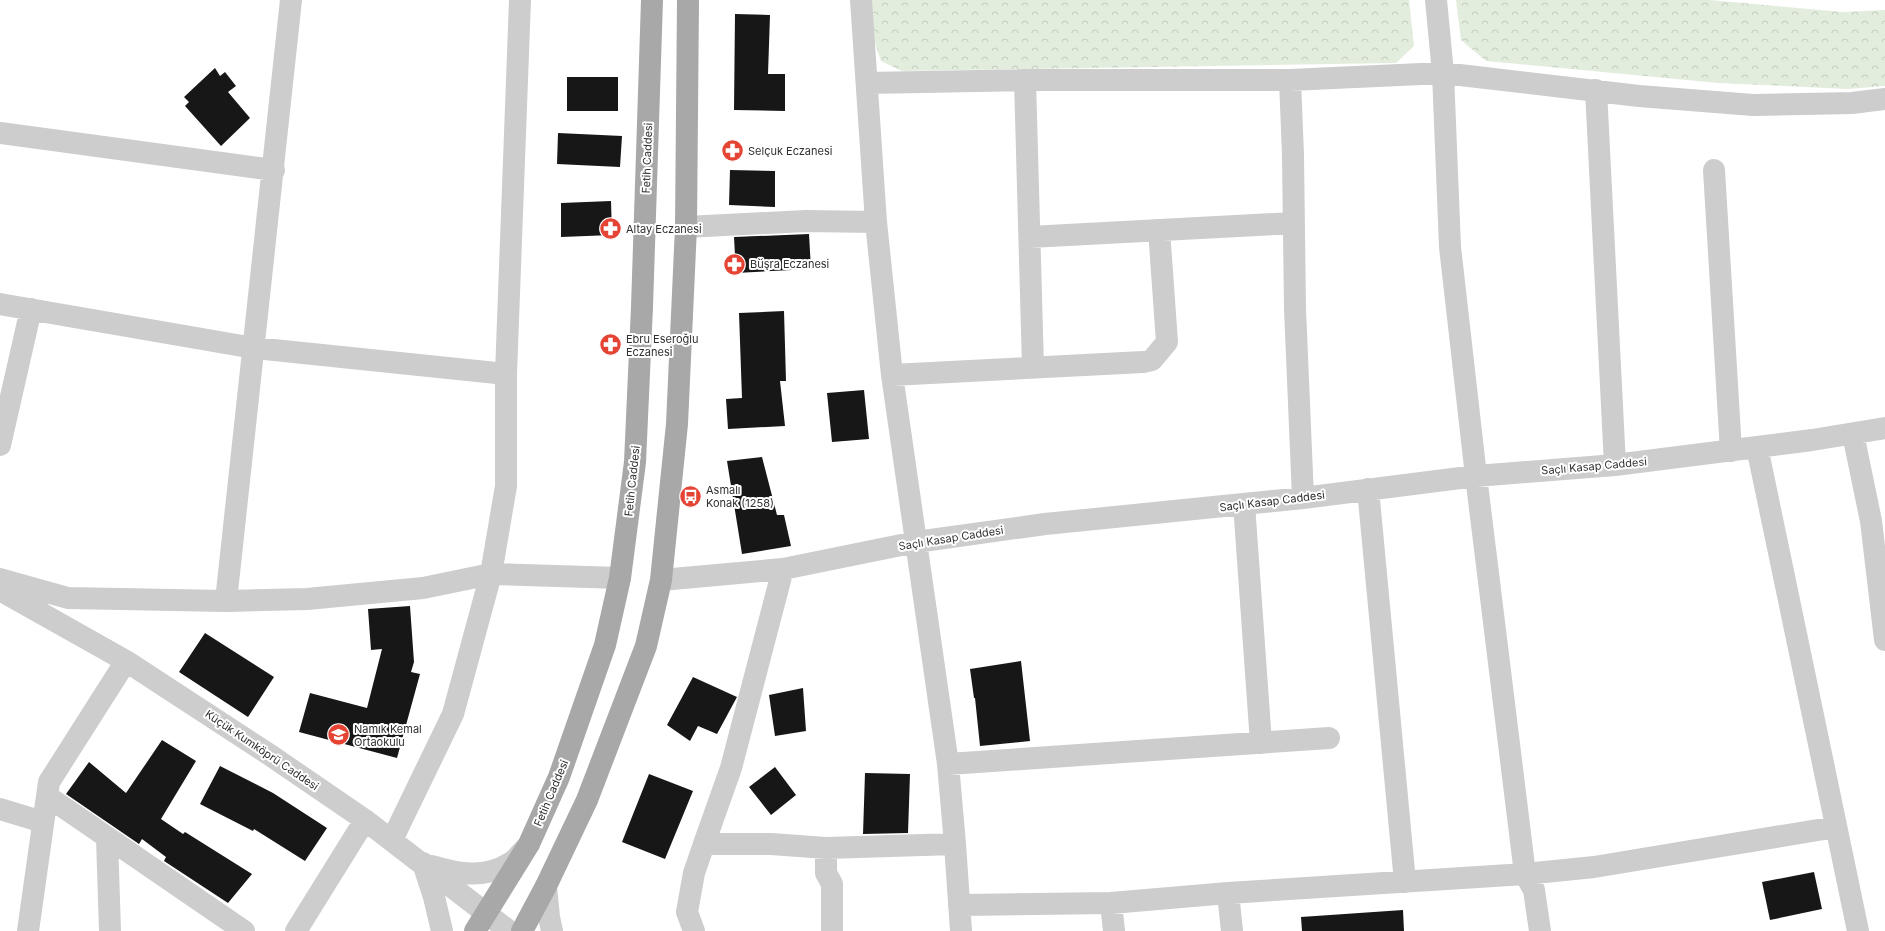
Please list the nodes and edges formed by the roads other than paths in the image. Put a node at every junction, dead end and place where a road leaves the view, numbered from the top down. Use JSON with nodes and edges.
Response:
{"nodes":[{"id":1,"x":291,"y":0,"type":"edge"},
{"id":2,"x":520,"y":0,"type":"edge"},
{"id":3,"x":652,"y":0,"type":"edge"},
{"id":4,"x":688,"y":0,"type":"edge"},
{"id":5,"x":861,"y":0,"type":"edge"},
{"id":6,"x":1436,"y":0,"type":"edge"},
{"id":7,"x":1443,"y":73,"type":"junction"},
{"id":8,"x":1025,"y":80,"type":"junction"},
{"id":9,"x":1290,"y":80,"type":"junction"},
{"id":10,"x":867,"y":83,"type":"junction"},
{"id":11,"x":1596,"y":90,"type":"junction"},
{"id":12,"x":1885,"y":100,"type":"edge"},
{"id":13,"x":0,"y":133,"type":"edge"},
{"id":14,"x":274,"y":170,"type":"junction"},
{"id":15,"x":1714,"y":170,"type":"dead end"},
{"id":16,"x":876,"y":222,"type":"junction"},
{"id":17,"x":1293,"y":224,"type":"junction"},
{"id":18,"x":686,"y":227,"type":"junction"},
{"id":19,"x":1159,"y":230,"type":"junction"},
{"id":20,"x":1030,"y":237,"type":"junction"},
{"id":21,"x":0,"y":304,"type":"edge"},
{"id":22,"x":31,"y":309,"type":"junction"},
{"id":23,"x":254,"y":348,"type":"junction"},
{"id":24,"x":1033,"y":367,"type":"junction"},
{"id":25,"x":506,"y":374,"type":"junction"},
{"id":26,"x":892,"y":375,"type":"junction"},
{"id":27,"x":1885,"y":428,"type":"edge"},
{"id":28,"x":1853,"y":434,"type":"junction"},
{"id":29,"x":0,"y":445,"type":"edge"},
{"id":30,"x":1757,"y":447,"type":"junction"},
{"id":31,"x":1731,"y":451,"type":"junction"},
{"id":32,"x":1615,"y":465,"type":"junction"},
{"id":33,"x":1476,"y":476,"type":"junction"},
{"id":34,"x":1368,"y":489,"type":"junction"},
{"id":35,"x":1303,"y":498,"type":"junction"},
{"id":36,"x":1244,"y":504,"type":"junction"},
{"id":37,"x":916,"y":542,"type":"junction"},
{"id":38,"x":783,"y":569,"type":"junction"},
{"id":39,"x":490,"y":574,"type":"junction"},
{"id":40,"x":620,"y":578,"type":"junction"},
{"id":41,"x":0,"y":579,"type":"edge"},
{"id":42,"x":661,"y":580,"type":"junction"},
{"id":43,"x":0,"y":590,"type":"edge"},
{"id":44,"x":226,"y":601,"type":"junction"},
{"id":45,"x":1885,"y":640,"type":"edge"},
{"id":46,"x":126,"y":661,"type":"junction"},
{"id":47,"x":1329,"y":738,"type":"dead end"},
{"id":48,"x":1261,"y":744,"type":"junction"},
{"id":49,"x":948,"y":764,"type":"junction"},
{"id":50,"x":47,"y":796,"type":"junction"},
{"id":51,"x":0,"y":809,"type":"edge"},
{"id":52,"x":365,"y":820,"type":"junction"},
{"id":53,"x":43,"y":822,"type":"junction"},
{"id":54,"x":1836,"y":827,"type":"junction"},
{"id":55,"x":107,"y":838,"type":"junction"},
{"id":56,"x":392,"y":840,"type":"junction"},
{"id":57,"x":529,"y":844,"type":"junction"},
{"id":58,"x":704,"y":844,"type":"junction"},
{"id":59,"x":956,"y":844,"type":"junction"},
{"id":60,"x":826,"y":848,"type":"junction"},
{"id":61,"x":423,"y":863,"type":"junction"},
{"id":62,"x":1525,"y":874,"type":"junction"},
{"id":63,"x":1405,"y":882,"type":"junction"},
{"id":64,"x":546,"y":886,"type":"junction"},
{"id":65,"x":1228,"y":893,"type":"junction"},
{"id":66,"x":1111,"y":903,"type":"junction"},
{"id":67,"x":960,"y":905,"type":"junction"},
{"id":68,"x":481,"y":922,"type":"edge"},
{"id":69,"x":28,"y":931,"type":"edge"},
{"id":70,"x":110,"y":931,"type":"edge"},
{"id":71,"x":244,"y":931,"type":"edge"},
{"id":72,"x":296,"y":931,"type":"edge"},
{"id":73,"x":442,"y":931,"type":"edge"},
{"id":74,"x":509,"y":931,"type":"edge"},
{"id":75,"x":522,"y":931,"type":"edge"},
{"id":76,"x":552,"y":931,"type":"edge"},
{"id":77,"x":694,"y":931,"type":"edge"},
{"id":78,"x":832,"y":931,"type":"edge"},
{"id":79,"x":961,"y":931,"type":"edge"},
{"id":80,"x":1114,"y":931,"type":"edge"},
{"id":81,"x":1232,"y":931,"type":"edge"},
{"id":82,"x":1540,"y":931,"type":"edge"},
{"id":83,"x":1858,"y":931,"type":"edge"}],
"edges":[{"from":1,"to":14,"type":"street"},
{"from":2,"to":25,"type":"street"},
{"from":3,"to":40,"type":"main road","name":"Fetih Caddesi"},
{"from":4,"to":18,"type":"main road"},
{"from":5,"to":10,"type":"street"},
{"from":6,"to":7,"type":"street"},
{"from":7,"to":9,"type":"street"},
{"from":7,"to":11,"type":"street"},
{"from":7,"to":33,"type":"street"},
{"from":8,"to":9,"type":"street"},
{"from":8,"to":10,"type":"street"},
{"from":8,"to":20,"type":"street"},
{"from":9,"to":17,"type":"street"},
{"from":10,"to":16,"type":"street"},
{"from":11,"to":12,"type":"street"},
{"from":11,"to":32,"type":"street"},
{"from":13,"to":14,"type":"street"},
{"from":14,"to":23,"type":"street"},
{"from":15,"to":31,"type":"street"},
{"from":16,"to":18,"type":"street"},
{"from":16,"to":26,"type":"street"},
{"from":17,"to":19,"type":"street"},
{"from":17,"to":35,"type":"street"},
{"from":18,"to":42,"type":"main road"},
{"from":19,"to":20,"type":"street"},
{"from":19,"to":24,"type":"street"},
{"from":20,"to":24,"type":"street"},
{"from":21,"to":22,"type":"street"},
{"from":22,"to":23,"type":"street"},
{"from":22,"to":29,"type":"street"},
{"from":23,"to":25,"type":"street"},
{"from":23,"to":44,"type":"street"},
{"from":24,"to":26,"type":"street"},
{"from":25,"to":39,"type":"street"},
{"from":26,"to":37,"type":"street"},
{"from":27,"to":28,"type":"street","name":"Saçlı Kasap Caddesi"},
{"from":28,"to":30,"type":"street","name":"Saçlı Kasap Caddesi"},
{"from":28,"to":45,"type":"street"},
{"from":30,"to":31,"type":"street","name":"Saçlı Kasap Caddesi"},
{"from":30,"to":54,"type":"street"},
{"from":31,"to":32,"type":"street","name":"Saçlı Kasap Caddesi"},
{"from":32,"to":33,"type":"street","name":"Saçlı Kasap Caddesi"},
{"from":33,"to":34,"type":"street","name":"Saçlı Kasap Caddesi"},
{"from":33,"to":62,"type":"street"},
{"from":34,"to":35,"type":"street","name":"Saçlı Kasap Caddesi"},
{"from":34,"to":63,"type":"street"},
{"from":35,"to":36,"type":"street","name":"Saçlı Kasap Caddesi"},
{"from":36,"to":37,"type":"street","name":"Saçlı Kasap Caddesi"},
{"from":36,"to":48,"type":"street"},
{"from":37,"to":38,"type":"street","name":"Saçlı Kasap Caddesi"},
{"from":37,"to":49,"type":"street"},
{"from":38,"to":42,"type":"street","name":"Saçlı Kasap Caddesi"},
{"from":38,"to":58,"type":"street"},
{"from":39,"to":40,"type":"street"},
{"from":39,"to":44,"type":"street"},
{"from":39,"to":56,"type":"street"},
{"from":40,"to":57,"type":"main road","name":"Fetih Caddesi"},
{"from":41,"to":44,"type":"street"},
{"from":42,"to":64,"type":"main road"},
{"from":43,"to":46,"type":"street","name":"Küçük Kumköprü Caddesi"},
{"from":46,"to":50,"type":"street"},
{"from":46,"to":52,"type":"street","name":"Küçük Kumköprü Caddesi"},
{"from":47,"to":48,"type":"street"},
{"from":48,"to":49,"type":"street"},
{"from":49,"to":59,"type":"street"},
{"from":50,"to":53,"type":"street"},
{"from":50,"to":55,"type":"street"},
{"from":51,"to":53,"type":"street"},
{"from":52,"to":56,"type":"street","name":"Küçük Kumköprü Caddesi"},
{"from":52,"to":72,"type":"street"},
{"from":53,"to":69,"type":"street"},
{"from":54,"to":62,"type":"street"},
{"from":54,"to":83,"type":"street"},
{"from":55,"to":70,"type":"street"},
{"from":55,"to":71,"type":"street"},
{"from":56,"to":61,"type":"street","name":"Küçük Kumköprü Caddesi"},
{"from":57,"to":61,"type":"street"},
{"from":57,"to":68,"type":"main road","name":"Fetih Caddesi"},
{"from":58,"to":60,"type":"street"},
{"from":58,"to":77,"type":"street"},
{"from":59,"to":60,"type":"street"},
{"from":59,"to":67,"type":"street"},
{"from":60,"to":78,"type":"street"},
{"from":61,"to":68,"type":"street","name":"Küçük Kumköprü Caddesi"},
{"from":61,"to":73,"type":"street"},
{"from":62,"to":63,"type":"street"},
{"from":62,"to":82,"type":"street"},
{"from":63,"to":65,"type":"street"},
{"from":64,"to":75,"type":"main road"},
{"from":64,"to":76,"type":"street"},
{"from":65,"to":66,"type":"street"},
{"from":65,"to":81,"type":"street"},
{"from":66,"to":67,"type":"street"},
{"from":66,"to":80,"type":"street"},
{"from":67,"to":79,"type":"street"},
{"from":68,"to":74,"type":"street","name":"Küçük Kumköprü Caddesi"}]}
